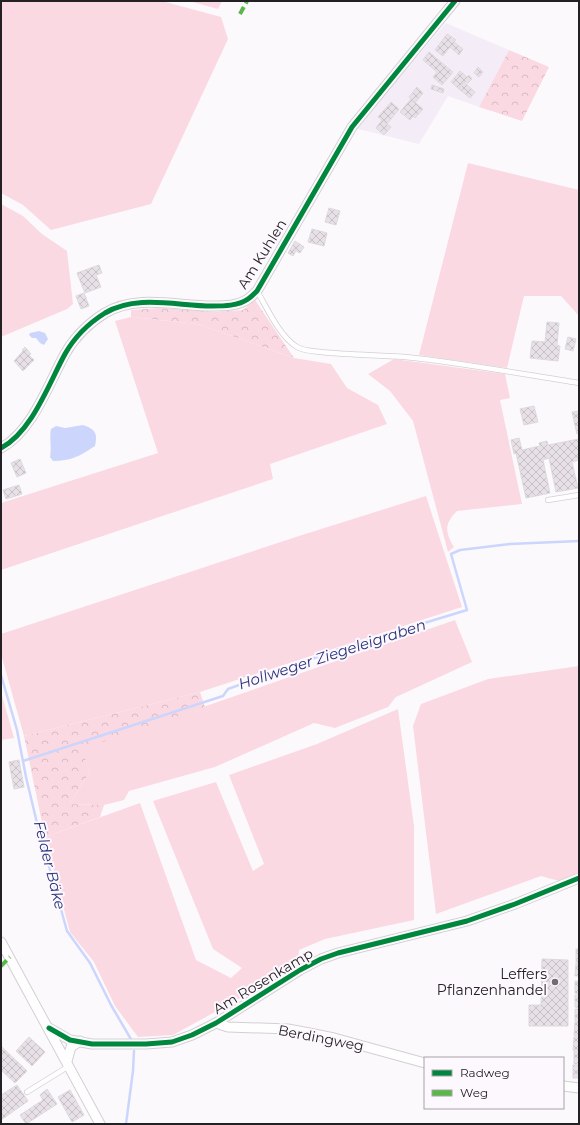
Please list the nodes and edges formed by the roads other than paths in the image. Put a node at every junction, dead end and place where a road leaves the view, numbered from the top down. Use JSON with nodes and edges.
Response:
{"nodes":[{"id":1,"x":455,"y":1,"type":"edge"},
{"id":2,"x":257,"y":291,"type":"junction"},
{"id":3,"x":579,"y":383,"type":"edge"},
{"id":4,"x":1,"y":448,"type":"edge"},
{"id":5,"x":579,"y":495,"type":"edge"},
{"id":6,"x":548,"y":500,"type":"dead end"},
{"id":7,"x":579,"y":878,"type":"edge"},
{"id":8,"x":1,"y":942,"type":"edge"},
{"id":9,"x":216,"y":1023,"type":"junction"},
{"id":10,"x":49,"y":1028,"type":"junction"},
{"id":11,"x":80,"y":1041,"type":"junction"},
{"id":12,"x":424,"y":1063,"type":"edge"},
{"id":13,"x":68,"y":1064,"type":"junction"},
{"id":14,"x":564,"y":1086,"type":"edge"},
{"id":15,"x":579,"y":1088,"type":"edge"},
{"id":16,"x":27,"y":1092,"type":"dead end"},
{"id":17,"x":100,"y":1124,"type":"edge"}],
"edges":[{"from":1,"to":2,"type":"street","name":"Am Kuhlen"},
{"from":2,"to":3,"type":"lane"},
{"from":2,"to":4,"type":"street","name":"Am Kuhlen"},
{"from":5,"to":6,"type":"lane"},
{"from":7,"to":9,"type":"street","name":"Am Rosenkamp"},
{"from":8,"to":10,"type":"street"},
{"from":9,"to":11,"type":"street","name":"Am Rosenkamp"},
{"from":9,"to":12,"type":"street","name":"Berdingweg"},
{"from":10,"to":11,"type":"street","name":"Am Rosenkamp"},
{"from":10,"to":13,"type":"street"},
{"from":11,"to":13,"type":"street"},
{"from":13,"to":16,"type":"lane"},
{"from":13,"to":17,"type":"street"},
{"from":14,"to":15,"type":"street"}]}
